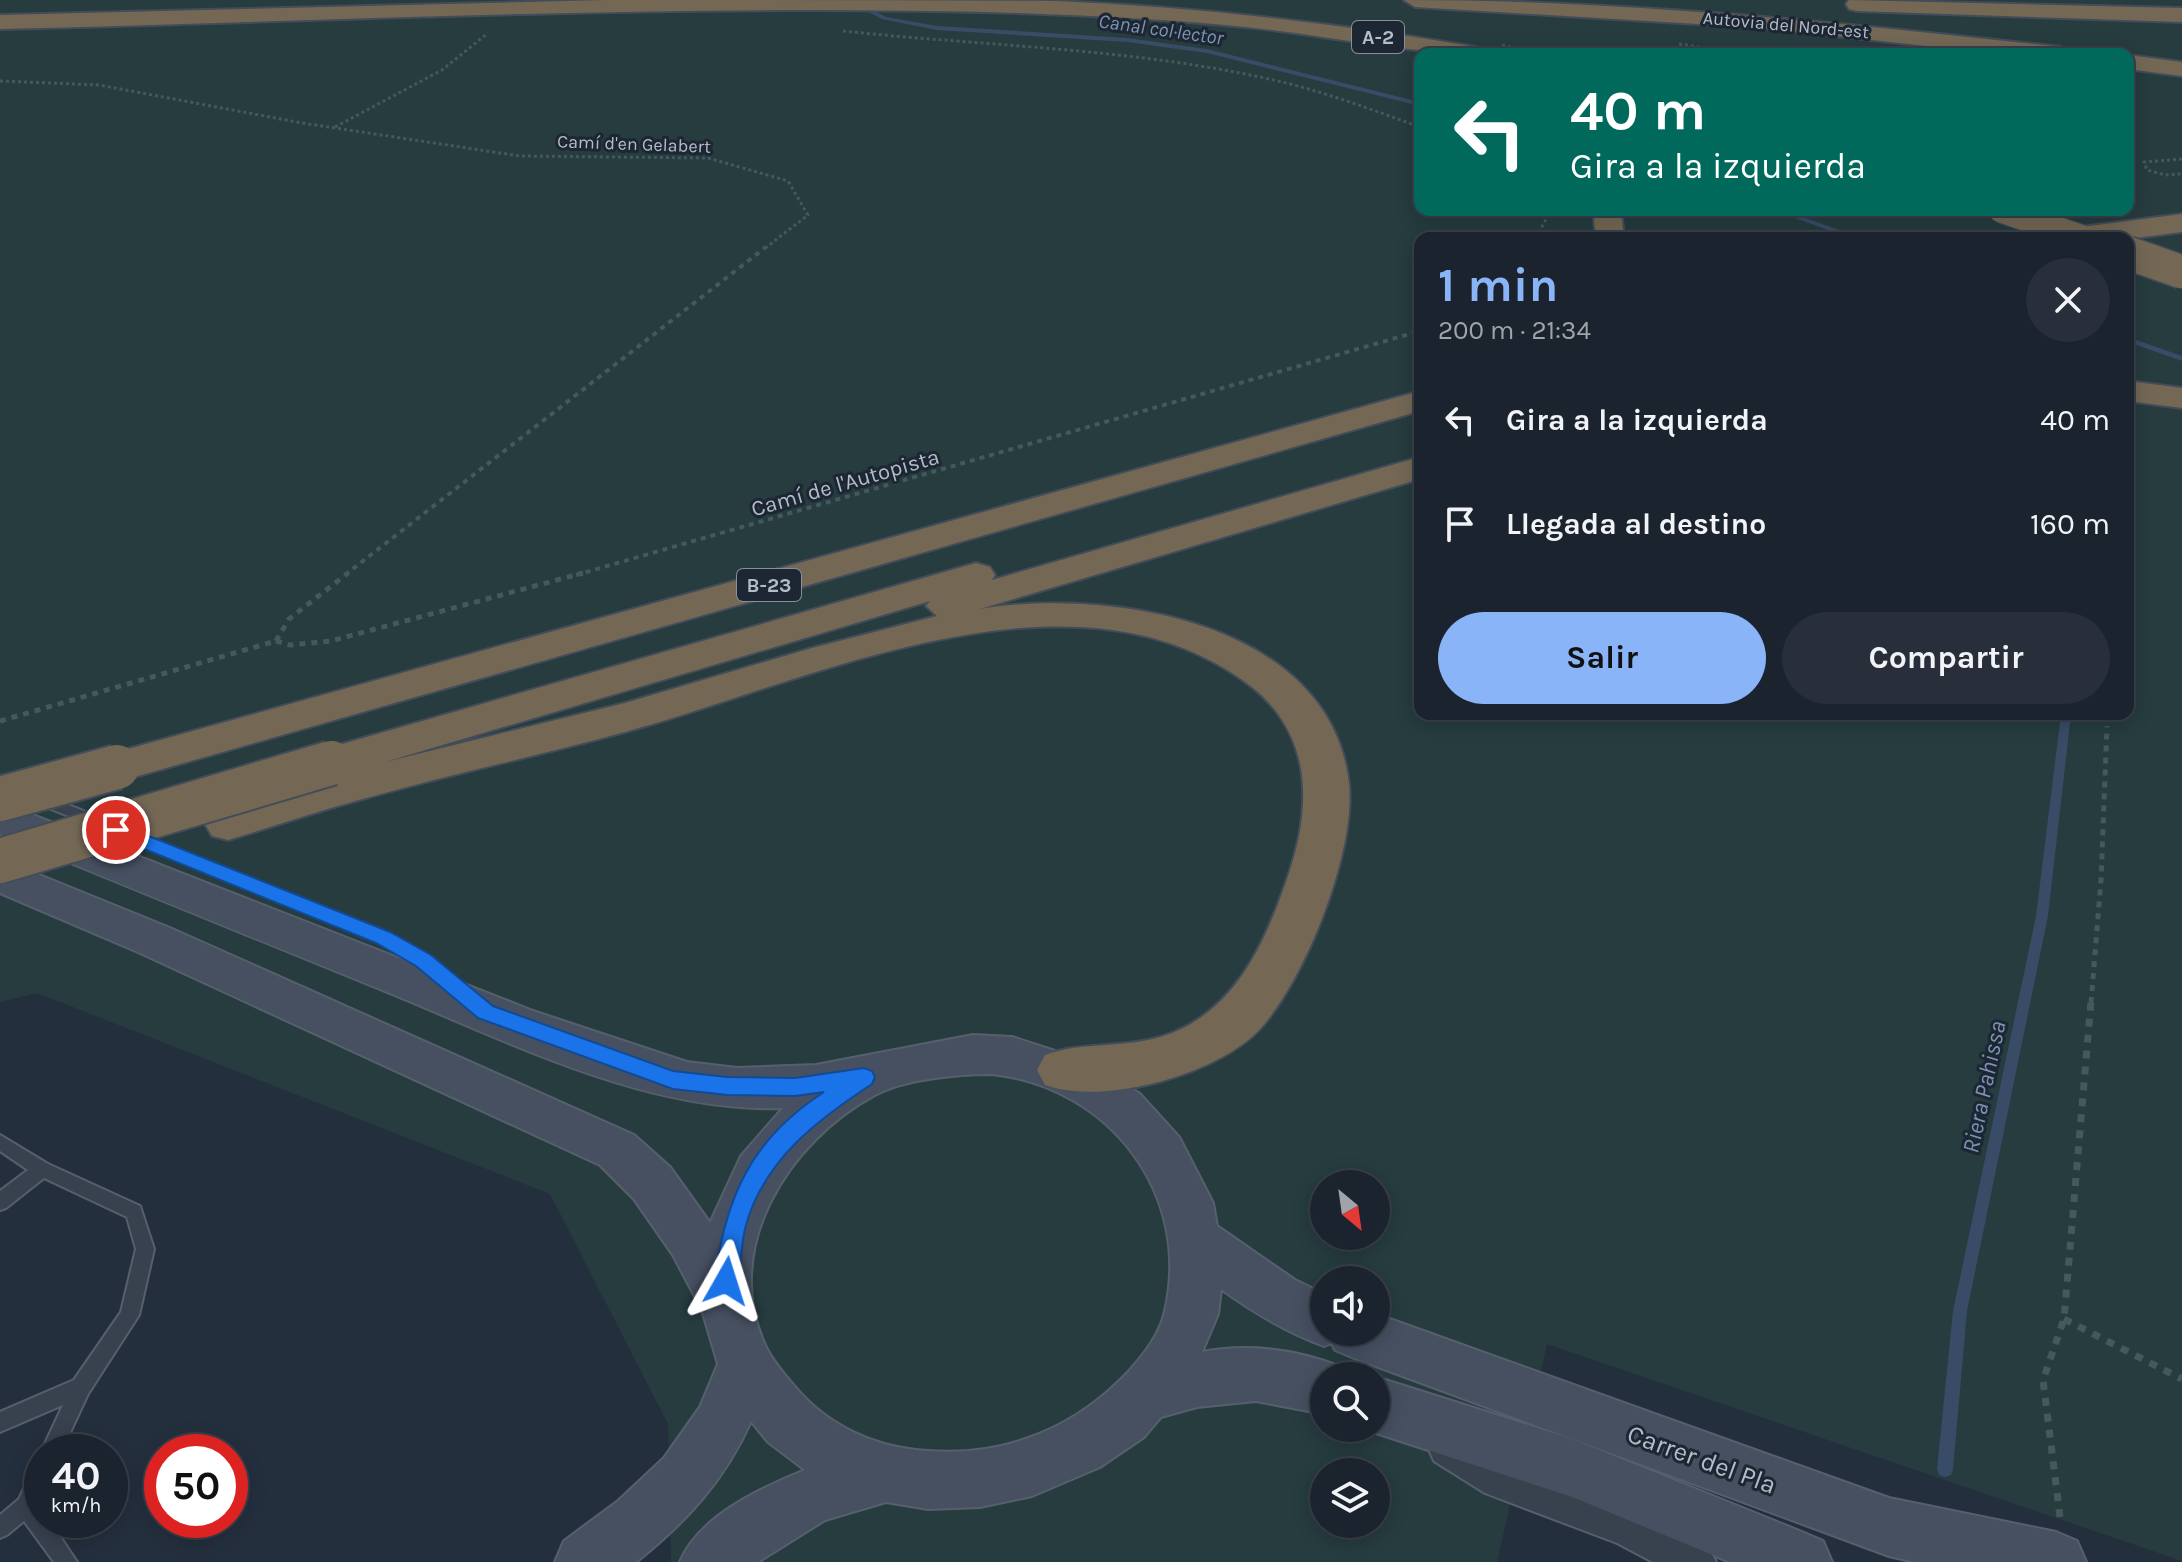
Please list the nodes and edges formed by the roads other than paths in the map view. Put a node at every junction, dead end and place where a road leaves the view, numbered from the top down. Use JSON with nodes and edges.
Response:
{"nodes":[{"id":1,"x":86,"y":0,"type":"edge"},
{"id":2,"x":1415,"y":0,"type":"edge"},
{"id":3,"x":1678,"y":0,"type":"edge"},
{"id":4,"x":907,"y":1,"type":"edge"},
{"id":5,"x":0,"y":2,"type":"edge"},
{"id":6,"x":1034,"y":3,"type":"junction"},
{"id":7,"x":1803,"y":3,"type":"dead end"},
{"id":8,"x":1833,"y":4,"type":"dead end"},
{"id":9,"x":2182,"y":15,"type":"edge"},
{"id":10,"x":0,"y":22,"type":"edge"},
{"id":11,"x":1437,"y":48,"type":"edge"},
{"id":12,"x":2007,"y":48,"type":"edge"},
{"id":13,"x":1414,"y":62,"type":"edge"},
{"id":14,"x":2134,"y":63,"type":"edge"},
{"id":15,"x":2182,"y":69,"type":"edge"},
{"id":16,"x":2019,"y":216,"type":"edge"},
{"id":17,"x":2182,"y":223,"type":"edge"},
{"id":18,"x":2065,"y":232,"type":"edge"},
{"id":19,"x":2112,"y":232,"type":"edge"},
{"id":20,"x":2182,"y":254,"type":"edge"},
{"id":21,"x":2134,"y":255,"type":"edge"},
{"id":22,"x":2134,"y":261,"type":"edge"},
{"id":23,"x":2182,"y":272,"type":"edge"},
{"id":24,"x":1414,"y":372,"type":"edge"},
{"id":25,"x":2134,"y":392,"type":"edge"},
{"id":26,"x":2182,"y":398,"type":"edge"},
{"id":27,"x":1414,"y":403,"type":"edge"},
{"id":28,"x":1414,"y":447,"type":"edge"},
{"id":29,"x":1414,"y":470,"type":"edge"},
{"id":30,"x":856,"y":560,"type":"junction"},
{"id":31,"x":342,"y":775,"type":"junction"},
{"id":32,"x":0,"y":782,"type":"edge"},
{"id":33,"x":0,"y":799,"type":"edge"},
{"id":34,"x":0,"y":817,"type":"edge"},
{"id":35,"x":0,"y":861,"type":"edge"},
{"id":36,"x":0,"y":875,"type":"edge"},
{"id":37,"x":0,"y":886,"type":"edge"},
{"id":38,"x":485,"y":1012,"type":"junction"},
{"id":39,"x":1063,"y":1070,"type":"junction"},
{"id":40,"x":864,"y":1077,"type":"junction"},
{"id":41,"x":0,"y":1142,"type":"edge"},
{"id":42,"x":42,"y":1169,"type":"junction"},
{"id":43,"x":0,"y":1202,"type":"edge"},
{"id":44,"x":1199,"y":1243,"type":"junction"},
{"id":45,"x":726,"y":1302,"type":"junction"},
{"id":46,"x":1310,"y":1314,"type":"edge"},
{"id":47,"x":1390,"y":1345,"type":"edge"},
{"id":48,"x":745,"y":1364,"type":"junction"},
{"id":49,"x":1310,"y":1383,"type":"edge"},
{"id":50,"x":81,"y":1387,"type":"junction"},
{"id":51,"x":1150,"y":1393,"type":"junction"},
{"id":52,"x":1390,"y":1410,"type":"edge"},
{"id":53,"x":1390,"y":1411,"type":"edge"},
{"id":54,"x":0,"y":1422,"type":"edge"},
{"id":55,"x":59,"y":1434,"type":"edge"},
{"id":56,"x":881,"y":1475,"type":"junction"},
{"id":57,"x":24,"y":1508,"type":"edge"},
{"id":58,"x":0,"y":1528,"type":"edge"},
{"id":59,"x":49,"y":1538,"type":"edge"},
{"id":60,"x":2059,"y":1547,"type":"edge"},
{"id":61,"x":67,"y":1562,"type":"edge"},
{"id":62,"x":585,"y":1562,"type":"edge"},
{"id":63,"x":710,"y":1562,"type":"edge"},
{"id":64,"x":1695,"y":1562,"type":"edge"},
{"id":65,"x":1802,"y":1562,"type":"edge"}],
"edges":[{"from":1,"to":5,"type":"highway"},
{"from":2,"to":12,"type":"highway","name":"Autovia del Nord-est","number":"A-2"},
{"from":3,"to":7,"type":"highway"},
{"from":4,"to":6,"type":"highway","number":"A-2"},
{"from":4,"to":10,"type":"highway","number":"A-2"},
{"from":6,"to":11,"type":"highway","number":"A-2"},
{"from":6,"to":13,"type":"highway"},
{"from":8,"to":9,"type":"highway"},
{"from":14,"to":15,"type":"highway"},
{"from":16,"to":18,"type":"highway","bridge":true},
{"from":17,"to":19,"type":"highway"},
{"from":20,"to":22,"type":"highway"},
{"from":21,"to":23,"type":"highway","bridge":true},
{"from":24,"to":30,"type":"highway"},
{"from":25,"to":26,"type":"highway"},
{"from":27,"to":30,"type":"highway","number":"B-23"},
{"from":28,"to":31,"type":"highway","number":"B-23"},
{"from":29,"to":31,"type":"highway"},
{"from":30,"to":33,"type":"highway","number":"B-23","bridge":true},
{"from":31,"to":35,"type":"highway","number":"B-23","bridge":true},
{"from":31,"to":37,"type":"highway"},
{"from":31,"to":39,"type":"highway"},
{"from":32,"to":38,"type":"lane"},
{"from":34,"to":38,"type":"main road"},
{"from":36,"to":45,"type":"main road"},
{"from":38,"to":40,"type":"main road"},
{"from":39,"to":40,"type":"main road"},
{"from":39,"to":44,"type":"main road"},
{"from":40,"to":45,"type":"main road"},
{"from":41,"to":42,"type":"lane"},
{"from":42,"to":43,"type":"lane"},
{"from":42,"to":50,"type":"lane"},
{"from":44,"to":46,"type":"main road"},
{"from":44,"to":51,"type":"main road"},
{"from":45,"to":48,"type":"main road"},
{"from":47,"to":60,"type":"main road","name":"Carrer del Pla"},
{"from":48,"to":56,"type":"main road"},
{"from":48,"to":62,"type":"main road"},
{"from":49,"to":51,"type":"main road"},
{"from":50,"to":54,"type":"lane"},
{"from":50,"to":55,"type":"lane"},
{"from":51,"to":56,"type":"main road"},
{"from":52,"to":65,"type":"main road"},
{"from":53,"to":64,"type":"street"},
{"from":56,"to":63,"type":"main road"},
{"from":57,"to":58,"type":"lane"},
{"from":59,"to":61,"type":"lane"}]}
